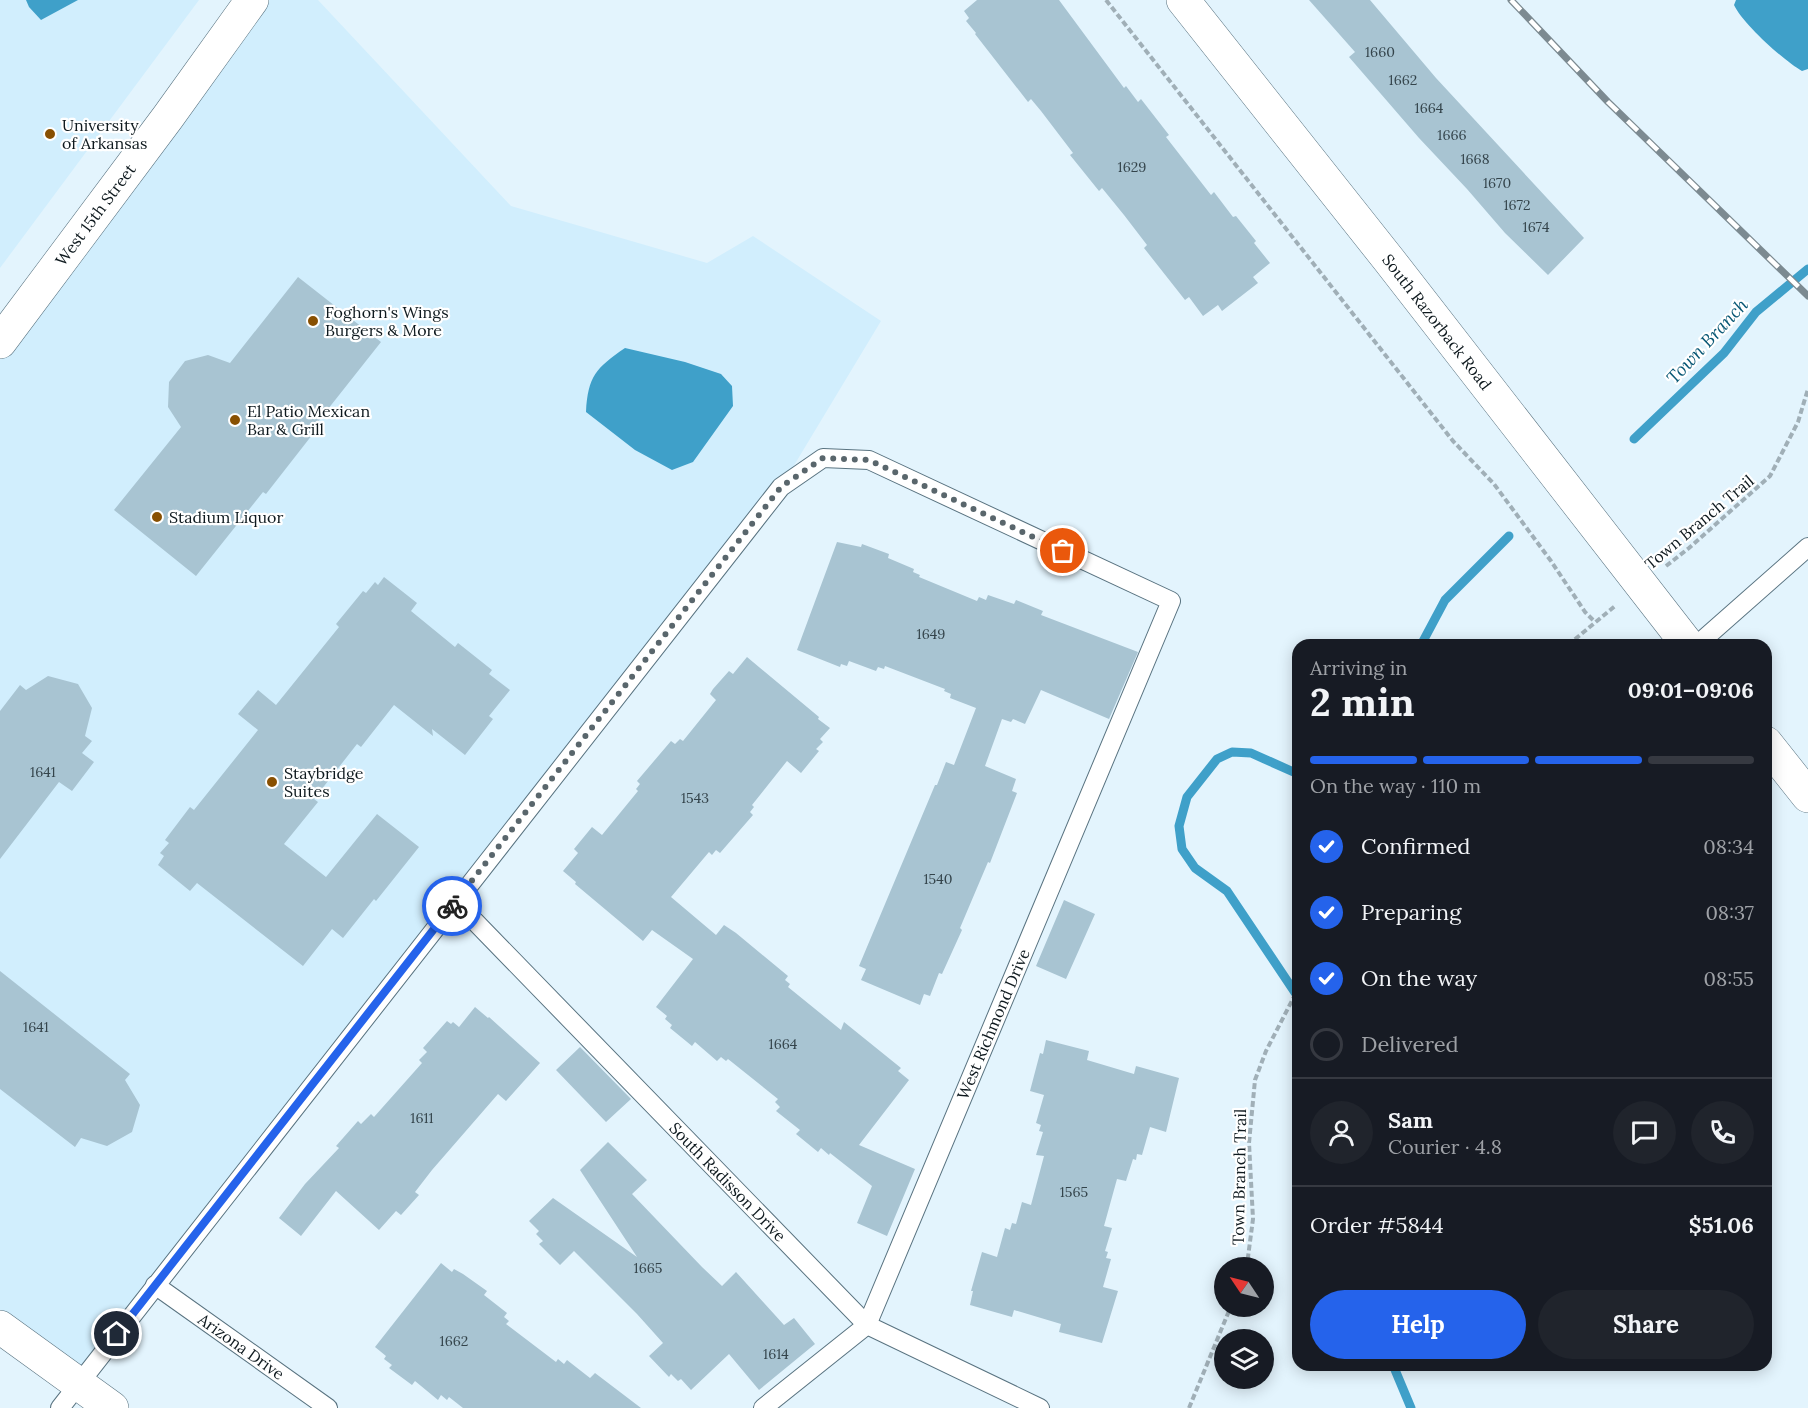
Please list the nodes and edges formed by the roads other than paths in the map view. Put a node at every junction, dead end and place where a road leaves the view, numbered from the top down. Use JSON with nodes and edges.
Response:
{"nodes":[{"id":1,"x":252,"y":0,"type":"edge"},
{"id":2,"x":1183,"y":0,"type":"edge"},
{"id":3,"x":0,"y":342,"type":"edge"},
{"id":4,"x":1808,"y":547,"type":"edge"},
{"id":5,"x":1683,"y":639,"type":"edge"},
{"id":6,"x":1704,"y":639,"type":"edge"},
{"id":7,"x":1772,"y":751,"type":"edge"},
{"id":8,"x":1808,"y":796,"type":"edge"},
{"id":9,"x":456,"y":902,"type":"junction"},
{"id":10,"x":155,"y":1285,"type":"junction"},
{"id":11,"x":867,"y":1325,"type":"junction"},
{"id":12,"x":0,"y":1327,"type":"edge"},
{"id":13,"x":69,"y":1396,"type":"edge"},
{"id":14,"x":112,"y":1408,"type":"edge"},
{"id":15,"x":328,"y":1408,"type":"edge"},
{"id":16,"x":763,"y":1408,"type":"edge"},
{"id":17,"x":1040,"y":1408,"type":"edge"}],
"edges":[{"from":1,"to":3,"type":"main road","name":"West 15th Street"},
{"from":2,"to":5,"type":"main road","name":"South Razorback Road"},
{"from":4,"to":6,"type":"lane"},
{"from":7,"to":8,"type":"main road"},
{"from":9,"to":10,"type":"lane"},
{"from":9,"to":11,"type":"lane","name":"South Radisson Drive"},
{"from":9,"to":11,"type":"lane","name":"West Richmond Drive"},
{"from":10,"to":13,"type":"lane"},
{"from":10,"to":15,"type":"lane","name":"Arizona Drive"},
{"from":11,"to":16,"type":"lane","name":"West Richmond Drive"},
{"from":11,"to":17,"type":"lane","name":"South Radisson Drive"},
{"from":12,"to":13,"type":"main road"},
{"from":13,"to":14,"type":"main road"}]}
